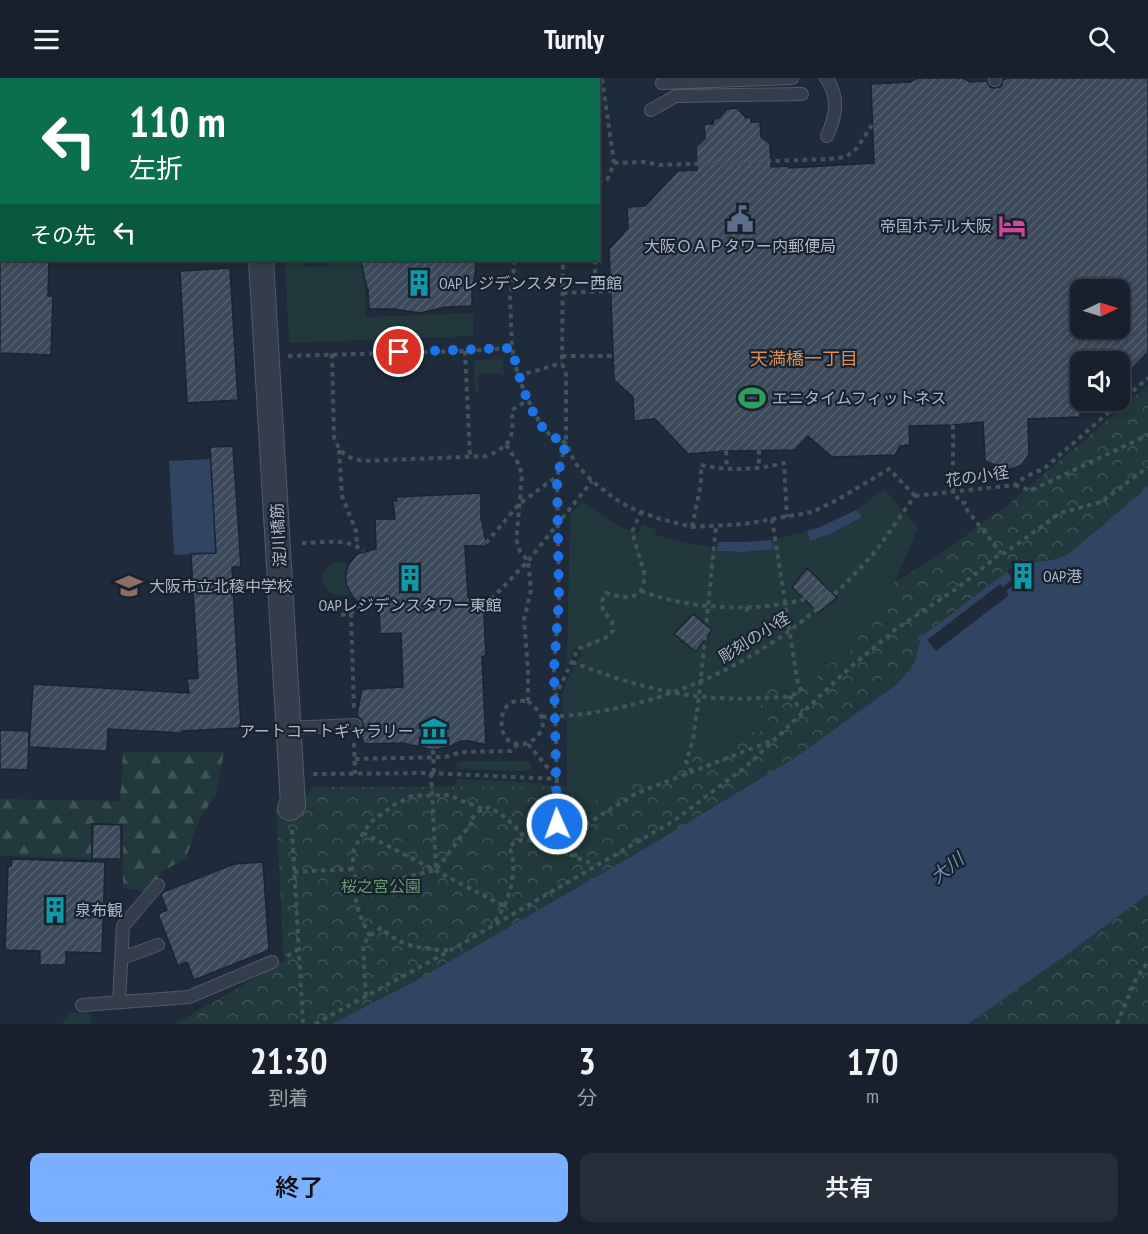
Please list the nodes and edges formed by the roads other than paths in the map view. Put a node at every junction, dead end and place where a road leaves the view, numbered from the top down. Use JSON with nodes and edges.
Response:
{"nodes":[{"id":1,"x":792,"y":78,"type":"edge"},
{"id":2,"x":825,"y":78,"type":"edge"},
{"id":3,"x":662,"y":83,"type":"dead end"},
{"id":4,"x":802,"y":94,"type":"dead end"},
{"id":5,"x":651,"y":110,"type":"dead end"},
{"id":6,"x":827,"y":136,"type":"dead end"},
{"id":7,"x":261,"y":261,"type":"edge"},
{"id":8,"x":355,"y":725,"type":"road end"},
{"id":9,"x":289,"y":728,"type":"junction"},
{"id":10,"x":290,"y":808,"type":"road end"},
{"id":11,"x":158,"y":885,"type":"dead end"},
{"id":12,"x":158,"y":945,"type":"dead end"},
{"id":13,"x":122,"y":958,"type":"junction"},
{"id":14,"x":278,"y":960,"type":"road end"},
{"id":15,"x":119,"y":1001,"type":"junction"},
{"id":16,"x":82,"y":1005,"type":"dead end"}],
"edges":[{"from":1,"to":3,"type":"lane"},
{"from":2,"to":6,"type":"lane"},
{"from":4,"to":5,"type":"lane"},
{"from":7,"to":9,"type":"street","name":"淀川橋筋"},
{"from":8,"to":9,"type":"lane"},
{"from":9,"to":10,"type":"street","name":"淀川橋筋"},
{"from":11,"to":13,"type":"lane"},
{"from":12,"to":13,"type":"lane"},
{"from":13,"to":15,"type":"lane"},
{"from":14,"to":15,"type":"lane"},
{"from":15,"to":16,"type":"lane"}]}
